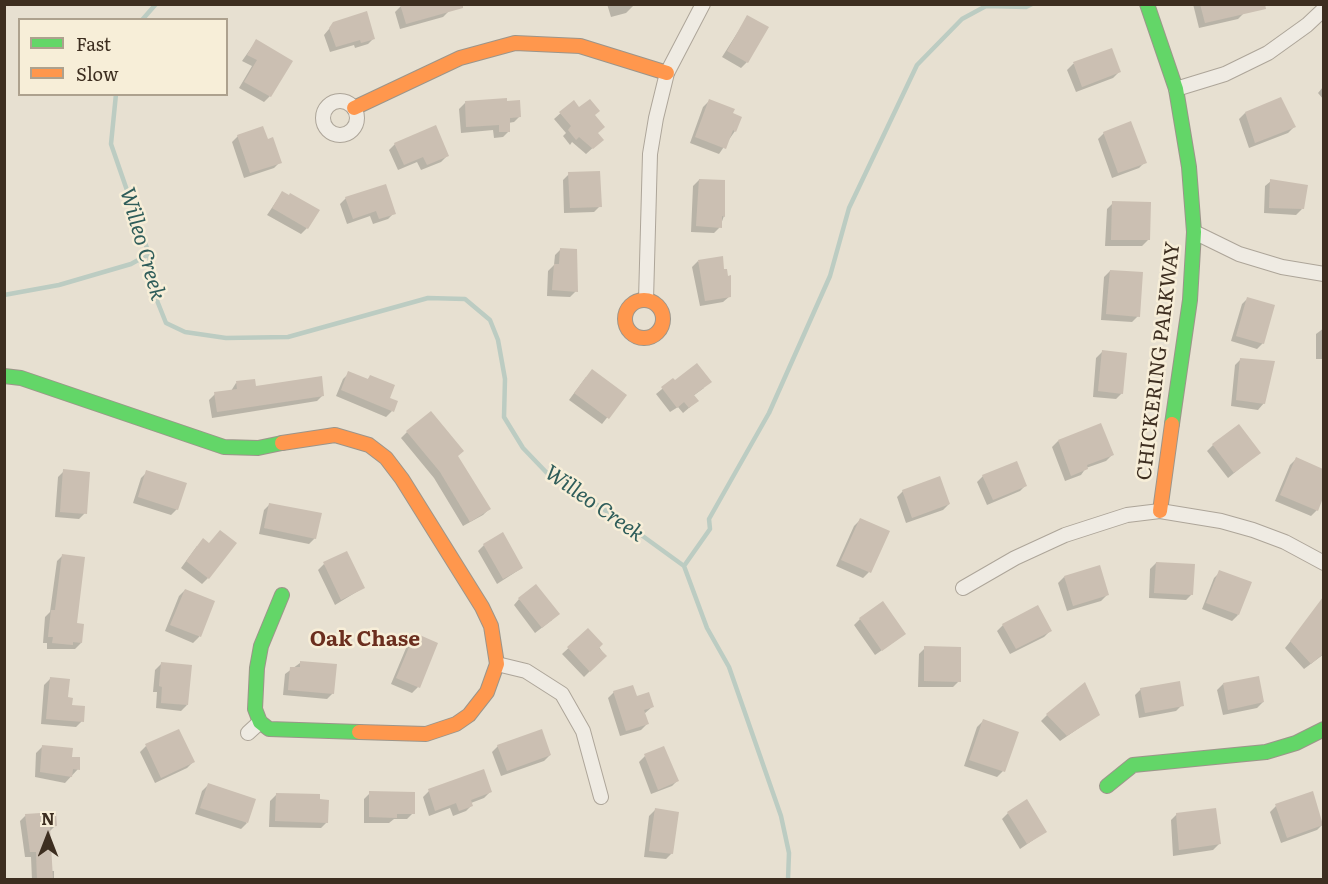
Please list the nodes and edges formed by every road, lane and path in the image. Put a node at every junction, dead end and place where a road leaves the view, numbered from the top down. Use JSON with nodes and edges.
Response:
{"nodes":[{"id":1,"x":703,"y":4,"type":"edge"},
{"id":2,"x":1147,"y":4,"type":"edge"},
{"id":3,"x":1323,"y":9,"type":"edge"},
{"id":4,"x":667,"y":73,"type":"junction"},
{"id":5,"x":1176,"y":89,"type":"junction"},
{"id":6,"x":354,"y":108,"type":"dead end"},
{"id":7,"x":1194,"y":232,"type":"junction"},
{"id":8,"x":1323,"y":274,"type":"edge"},
{"id":9,"x":646,"y":300,"type":"dead end"},
{"id":10,"x":4,"y":376,"type":"edge"},
{"id":11,"x":1160,"y":512,"type":"junction"},
{"id":12,"x":1323,"y":562,"type":"edge"},
{"id":13,"x":963,"y":588,"type":"dead end"},
{"id":14,"x":282,"y":595,"type":"dead end"},
{"id":15,"x":497,"y":664,"type":"junction"},
{"id":16,"x":260,"y":722,"type":"junction"},
{"id":17,"x":1323,"y":729,"type":"edge"},
{"id":18,"x":248,"y":733,"type":"dead end"},
{"id":19,"x":1107,"y":786,"type":"dead end"},
{"id":20,"x":601,"y":797,"type":"dead end"}],
"edges":[{"from":1,"to":4,"type":"street"},
{"from":2,"to":5,"type":"street","name":"CHICKERING PARKWAY"},
{"from":3,"to":5,"type":"street"},
{"from":4,"to":6,"type":"street"},
{"from":4,"to":9,"type":"street"},
{"from":5,"to":7,"type":"street","name":"CHICKERING PARKWAY"},
{"from":7,"to":8,"type":"street"},
{"from":7,"to":11,"type":"street","name":"CHICKERING PARKWAY"},
{"from":10,"to":15,"type":"street"},
{"from":11,"to":12,"type":"street"},
{"from":11,"to":13,"type":"street"},
{"from":14,"to":16,"type":"street"},
{"from":15,"to":16,"type":"street"},
{"from":15,"to":20,"type":"street"},
{"from":16,"to":18,"type":"street"},
{"from":17,"to":19,"type":"street"}]}
